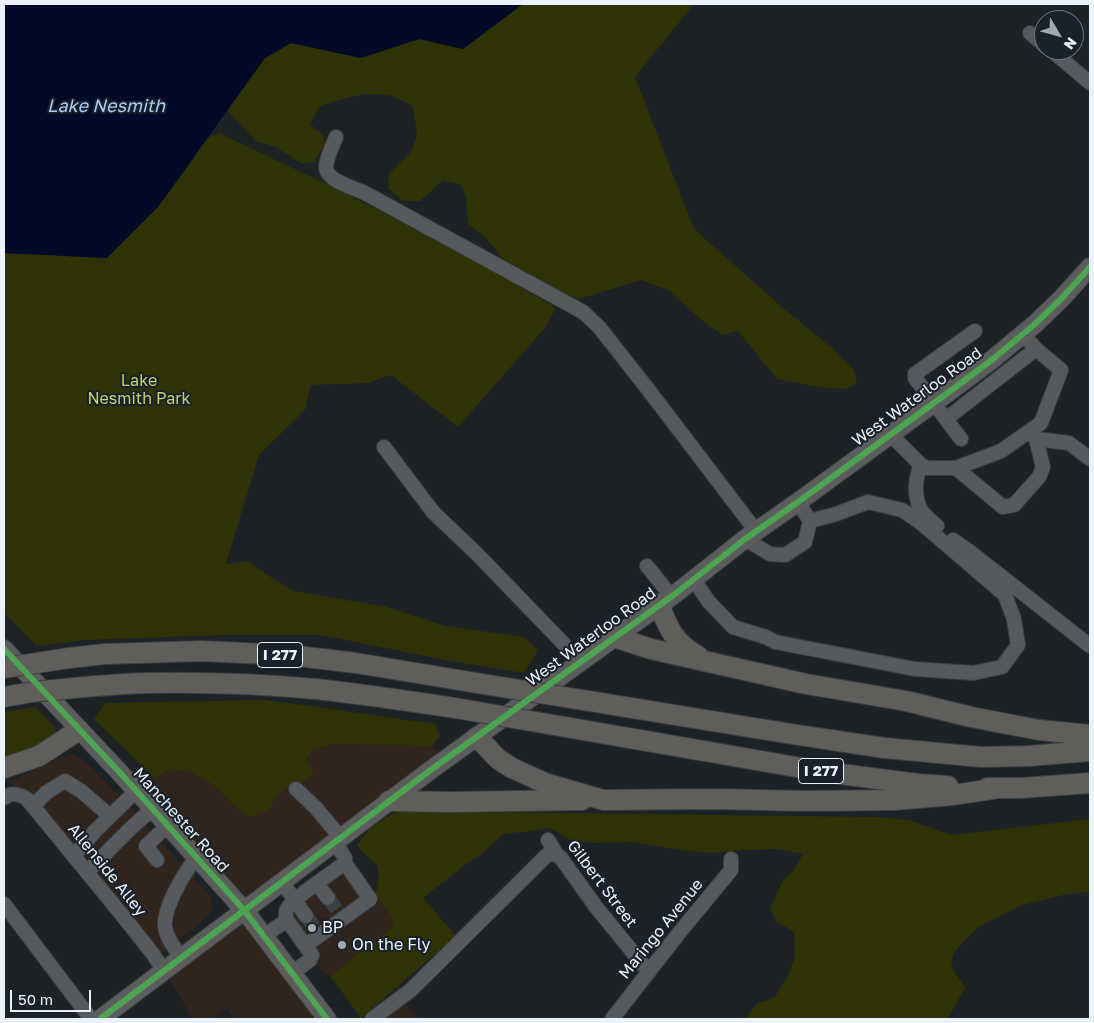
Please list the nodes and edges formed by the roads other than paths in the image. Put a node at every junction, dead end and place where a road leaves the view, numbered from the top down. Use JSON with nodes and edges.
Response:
{"nodes":[{"id":1,"x":1030,"y":33,"type":"dead end"},
{"id":2,"x":1034,"y":36,"type":"edge"},
{"id":3,"x":1063,"y":60,"type":"edge"},
{"id":4,"x":1090,"y":83,"type":"edge"},
{"id":5,"x":336,"y":137,"type":"dead end"},
{"id":6,"x":1090,"y":267,"type":"edge"},
{"id":7,"x":976,"y":331,"type":"dead end"},
{"id":8,"x":1022,"y":334,"type":"junction"},
{"id":9,"x":1036,"y":349,"type":"junction"},
{"id":10,"x":980,"y":368,"type":"junction"},
{"id":11,"x":991,"y":383,"type":"junction"},
{"id":12,"x":934,"y":403,"type":"junction"},
{"id":13,"x":946,"y":419,"type":"junction"},
{"id":14,"x":891,"y":435,"type":"junction"},
{"id":15,"x":1033,"y":435,"type":"junction"},
{"id":16,"x":961,"y":439,"type":"dead end"},
{"id":17,"x":384,"y":446,"type":"dead end"},
{"id":18,"x":1090,"y":459,"type":"edge"},
{"id":19,"x":921,"y":465,"type":"junction"},
{"id":20,"x":956,"y":468,"type":"junction"},
{"id":21,"x":798,"y":502,"type":"junction"},
{"id":22,"x":810,"y":521,"type":"junction"},
{"id":23,"x":750,"y":535,"type":"junction"},
{"id":24,"x":647,"y":566,"type":"dead end"},
{"id":25,"x":693,"y":579,"type":"junction"},
{"id":26,"x":665,"y":600,"type":"junction"},
{"id":27,"x":614,"y":637,"type":"junction"},
{"id":28,"x":1090,"y":646,"type":"edge"},
{"id":29,"x":4,"y":648,"type":"edge"},
{"id":30,"x":579,"y":662,"type":"junction"},
{"id":31,"x":714,"y":663,"type":"junction"},
{"id":32,"x":4,"y":668,"type":"edge"},
{"id":33,"x":4,"y":698,"type":"edge"},
{"id":34,"x":79,"y":730,"type":"junction"},
{"id":35,"x":1090,"y":735,"type":"edge"},
{"id":36,"x":476,"y":737,"type":"junction"},
{"id":37,"x":1090,"y":751,"type":"edge"},
{"id":38,"x":4,"y":768,"type":"edge"},
{"id":39,"x":1090,"y":783,"type":"edge"},
{"id":40,"x":999,"y":788,"type":"junction"},
{"id":41,"x":296,"y":789,"type":"dead end"},
{"id":42,"x":136,"y":791,"type":"junction"},
{"id":43,"x":4,"y":798,"type":"edge"},
{"id":44,"x":603,"y":800,"type":"junction"},
{"id":45,"x":389,"y":802,"type":"junction"},
{"id":46,"x":33,"y":806,"type":"junction"},
{"id":47,"x":152,"y":809,"type":"junction"},
{"id":48,"x":110,"y":816,"type":"junction"},
{"id":49,"x":167,"y":826,"type":"junction"},
{"id":50,"x":131,"y":828,"type":"junction"},
{"id":51,"x":338,"y":840,"type":"junction"},
{"id":52,"x":548,"y":840,"type":"dead end"},
{"id":53,"x":146,"y":846,"type":"junction"},
{"id":54,"x":557,"y":855,"type":"junction"},
{"id":55,"x":74,"y":856,"type":"junction"},
{"id":56,"x":196,"y":858,"type":"junction"},
{"id":57,"x":731,"y":859,"type":"dead end"},
{"id":58,"x":157,"y":860,"type":"dead end"},
{"id":59,"x":345,"y":863,"type":"junction"},
{"id":60,"x":87,"y":872,"type":"junction"},
{"id":61,"x":282,"y":882,"type":"junction"},
{"id":62,"x":317,"y":884,"type":"junction"},
{"id":63,"x":328,"y":898,"type":"tunnel mouth"},
{"id":64,"x":294,"y":902,"type":"junction"},
{"id":65,"x":4,"y":904,"type":"edge"},
{"id":66,"x":244,"y":910,"type":"junction"},
{"id":67,"x":306,"y":916,"type":"tunnel mouth"},
{"id":68,"x":287,"y":920,"type":"junction"},
{"id":69,"x":264,"y":936,"type":"junction"},
{"id":70,"x":306,"y":946,"type":"junction"},
{"id":71,"x":182,"y":958,"type":"junction"},
{"id":72,"x":164,"y":972,"type":"junction"},
{"id":73,"x":649,"y":972,"type":"junction"},
{"id":74,"x":292,"y":973,"type":"junction"},
{"id":75,"x":91,"y":1019,"type":"edge"},
{"id":76,"x":100,"y":1019,"type":"edge"},
{"id":77,"x":327,"y":1019,"type":"edge"},
{"id":78,"x":372,"y":1019,"type":"edge"},
{"id":79,"x":612,"y":1019,"type":"edge"}],
"edges":[{"from":1,"to":2,"type":"street"},
{"from":3,"to":4,"type":"street"},
{"from":5,"to":23,"type":"street"},
{"from":6,"to":8,"type":"main road","name":"West Waterloo Road"},
{"from":7,"to":12,"type":"street"},
{"from":8,"to":9,"type":"street"},
{"from":8,"to":10,"type":"main road","name":"West Waterloo Road"},
{"from":9,"to":11,"type":"street"},
{"from":9,"to":15,"type":"street"},
{"from":10,"to":11,"type":"street"},
{"from":10,"to":12,"type":"main road","name":"West Waterloo Road"},
{"from":11,"to":13,"type":"street"},
{"from":12,"to":13,"type":"street"},
{"from":12,"to":14,"type":"main road","name":"West Waterloo Road"},
{"from":13,"to":16,"type":"street"},
{"from":14,"to":19,"type":"street"},
{"from":14,"to":21,"type":"main road","name":"West Waterloo Road"},
{"from":15,"to":18,"type":"street"},
{"from":15,"to":20,"type":"street"},
{"from":15,"to":20,"type":"street"},
{"from":17,"to":30,"type":"street"},
{"from":19,"to":20,"type":"street"},
{"from":19,"to":28,"type":"street"},
{"from":21,"to":22,"type":"street"},
{"from":21,"to":23,"type":"main road","name":"West Waterloo Road"},
{"from":22,"to":23,"type":"street"},
{"from":22,"to":25,"type":"street"},
{"from":23,"to":25,"type":"main road","name":"West Waterloo Road"},
{"from":24,"to":26,"type":"street"},
{"from":25,"to":26,"type":"main road","name":"West Waterloo Road"},
{"from":26,"to":27,"type":"main road","name":"West Waterloo Road"},
{"from":26,"to":31,"type":"highway"},
{"from":27,"to":30,"type":"main road","name":"West Waterloo Road"},
{"from":27,"to":31,"type":"highway"},
{"from":29,"to":34,"type":"main road","name":"Manchester Road"},
{"from":30,"to":36,"type":"main road","name":"West Waterloo Road"},
{"from":31,"to":35,"type":"highway"},
{"from":32,"to":37,"type":"highway","number":"I 277","bridge":true},
{"from":33,"to":40,"type":"highway","number":"I 277","bridge":true},
{"from":34,"to":38,"type":"highway"},
{"from":34,"to":42,"type":"main road","name":"Manchester Road"},
{"from":36,"to":44,"type":"highway"},
{"from":36,"to":45,"type":"main road","name":"West Waterloo Road"},
{"from":39,"to":40,"type":"highway","number":"I 277"},
{"from":40,"to":44,"type":"highway"},
{"from":41,"to":51,"type":"street"},
{"from":42,"to":47,"type":"main road","name":"Manchester Road"},
{"from":42,"to":48,"type":"street"},
{"from":43,"to":46,"type":"street","name":"Allenside Alley"},
{"from":44,"to":45,"type":"highway"},
{"from":45,"to":51,"type":"main road","name":"West Waterloo Road"},
{"from":46,"to":48,"type":"street"},
{"from":46,"to":55,"type":"street","name":"Allenside Alley"},
{"from":47,"to":49,"type":"main road","name":"Manchester Road"},
{"from":47,"to":50,"type":"street"},
{"from":48,"to":55,"type":"street"},
{"from":49,"to":53,"type":"street"},
{"from":49,"to":56,"type":"main road","name":"Manchester Road"},
{"from":50,"to":53,"type":"street"},
{"from":50,"to":60,"type":"street"},
{"from":51,"to":59,"type":"street"},
{"from":51,"to":61,"type":"main road","name":"West Waterloo Road"},
{"from":52,"to":54,"type":"street","name":"Gilbert Street"},
{"from":53,"to":58,"type":"street"},
{"from":54,"to":73,"type":"street","name":"Gilbert Street"},
{"from":54,"to":78,"type":"street"},
{"from":55,"to":60,"type":"street","name":"Allenside Alley"},
{"from":56,"to":66,"type":"main road","name":"Manchester Road"},
{"from":56,"to":71,"type":"street"},
{"from":57,"to":73,"type":"street","name":"Maringo Avenue"},
{"from":59,"to":62,"type":"street"},
{"from":59,"to":70,"type":"street"},
{"from":60,"to":72,"type":"street","name":"Allenside Alley"},
{"from":61,"to":64,"type":"street"},
{"from":61,"to":66,"type":"main road","name":"West Waterloo Road"},
{"from":62,"to":63,"type":"street"},
{"from":62,"to":64,"type":"street"},
{"from":64,"to":67,"type":"street"},
{"from":64,"to":68,"type":"street"},
{"from":65,"to":75,"type":"street"},
{"from":66,"to":69,"type":"main road","name":"Manchester Road"},
{"from":66,"to":71,"type":"main road","name":"West Waterloo Road"},
{"from":68,"to":69,"type":"street"},
{"from":68,"to":70,"type":"street"},
{"from":69,"to":74,"type":"main road","name":"Manchester Road"},
{"from":70,"to":74,"type":"street"},
{"from":71,"to":72,"type":"main road","name":"West Waterloo Road"},
{"from":72,"to":76,"type":"main road","name":"West Waterloo Road"},
{"from":73,"to":79,"type":"street","name":"Maringo Avenue"},
{"from":74,"to":77,"type":"main road","name":"Manchester Road"}]}
